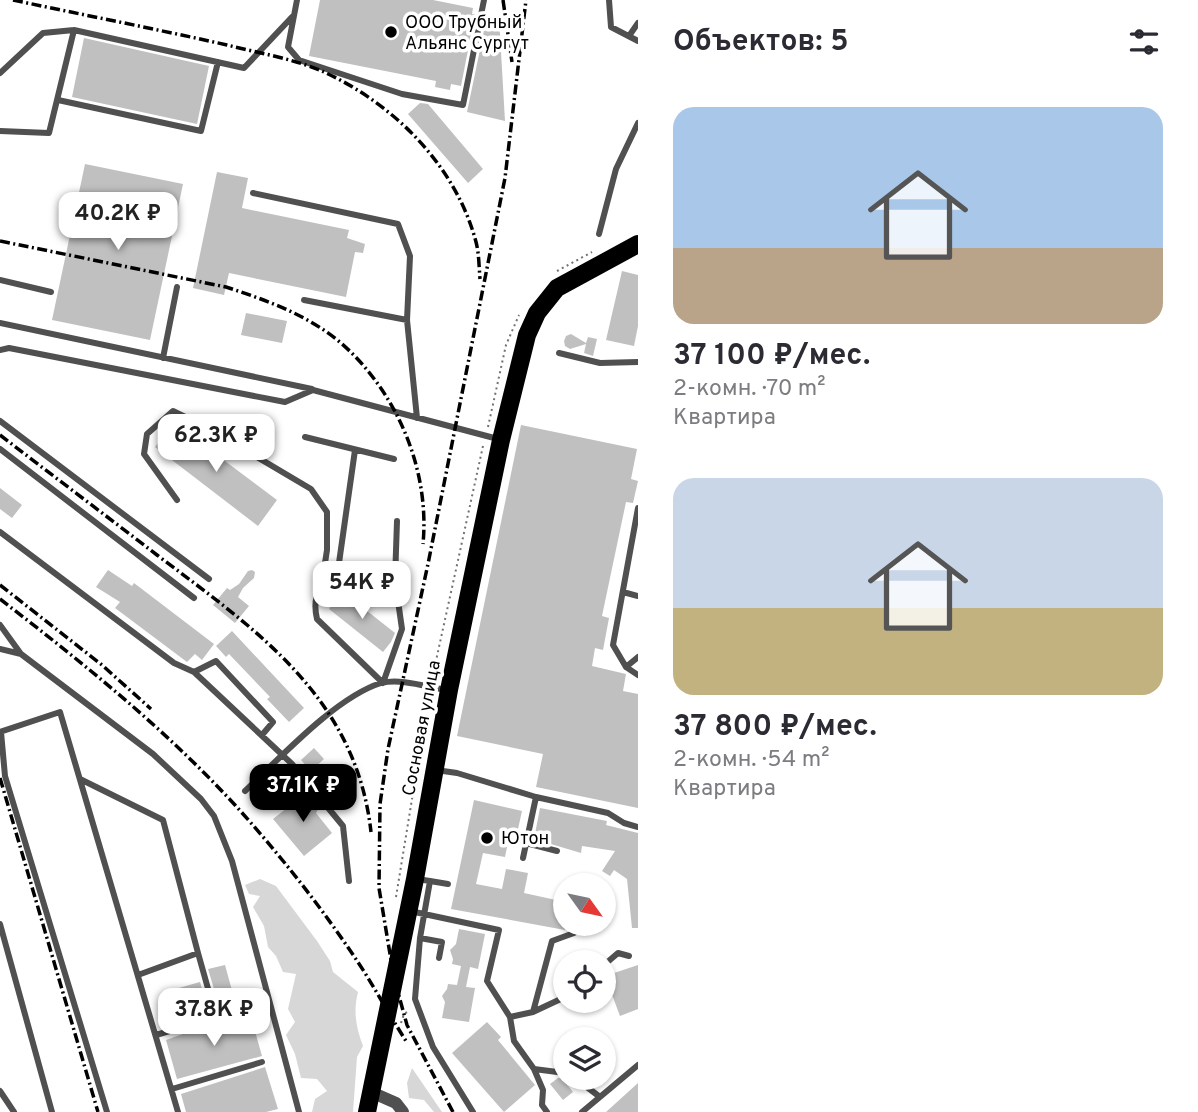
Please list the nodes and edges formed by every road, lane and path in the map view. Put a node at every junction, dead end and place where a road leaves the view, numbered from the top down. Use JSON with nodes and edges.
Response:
{"nodes":[{"id":1,"x":297,"y":0,"type":"edge"},
{"id":2,"x":484,"y":0,"type":"edge"},
{"id":3,"x":609,"y":0,"type":"edge"},
{"id":4,"x":293,"y":16,"type":"junction"},
{"id":5,"x":638,"y":23,"type":"edge"},
{"id":6,"x":74,"y":30,"type":"junction"},
{"id":7,"x":629,"y":36,"type":"junction"},
{"id":8,"x":638,"y":41,"type":"edge"},
{"id":9,"x":218,"y":62,"type":"junction"},
{"id":10,"x":0,"y":73,"type":"edge"},
{"id":11,"x":58,"y":100,"type":"junction"},
{"id":12,"x":638,"y":123,"type":"edge"},
{"id":13,"x":0,"y":131,"type":"edge"},
{"id":14,"x":253,"y":193,"type":"dead end"},
{"id":15,"x":599,"y":234,"type":"dead end"},
{"id":16,"x":635,"y":249,"type":"edge"},
{"id":17,"x":0,"y":280,"type":"edge"},
{"id":18,"x":177,"y":287,"type":"dead end"},
{"id":19,"x":51,"y":292,"type":"dead end"},
{"id":20,"x":304,"y":300,"type":"dead end"},
{"id":21,"x":407,"y":320,"type":"junction"},
{"id":22,"x":0,"y":323,"type":"edge"},
{"id":23,"x":0,"y":350,"type":"edge"},
{"id":24,"x":559,"y":353,"type":"dead end"},
{"id":25,"x":163,"y":358,"type":"junction"},
{"id":26,"x":638,"y":362,"type":"edge"},
{"id":27,"x":313,"y":390,"type":"junction"},
{"id":28,"x":418,"y":418,"type":"junction"},
{"id":29,"x":0,"y":421,"type":"edge"},
{"id":30,"x":305,"y":438,"type":"dead end"},
{"id":31,"x":501,"y":440,"type":"junction"},
{"id":32,"x":0,"y":449,"type":"edge"},
{"id":33,"x":355,"y":450,"type":"junction"},
{"id":34,"x":394,"y":459,"type":"dead end"},
{"id":35,"x":177,"y":500,"type":"dead end"},
{"id":36,"x":638,"y":508,"type":"edge"},
{"id":37,"x":397,"y":520,"type":"dead end"},
{"id":38,"x":0,"y":532,"type":"edge"},
{"id":39,"x":337,"y":577,"type":"junction"},
{"id":40,"x":209,"y":579,"type":"dead end"},
{"id":41,"x":395,"y":580,"type":"junction"},
{"id":42,"x":321,"y":589,"type":"junction"},
{"id":43,"x":623,"y":592,"type":"junction"},
{"id":44,"x":638,"y":596,"type":"edge"},
{"id":45,"x":194,"y":598,"type":"dead end"},
{"id":46,"x":0,"y":625,"type":"edge"},
{"id":47,"x":0,"y":649,"type":"edge"},
{"id":48,"x":21,"y":654,"type":"junction"},
{"id":49,"x":638,"y":657,"type":"edge"},
{"id":50,"x":626,"y":667,"type":"junction"},
{"id":51,"x":194,"y":672,"type":"junction"},
{"id":52,"x":638,"y":675,"type":"edge"},
{"id":53,"x":383,"y":682,"type":"junction"},
{"id":54,"x":449,"y":690,"type":"junction"},
{"id":55,"x":1,"y":732,"type":"edge"},
{"id":56,"x":262,"y":735,"type":"junction"},
{"id":57,"x":283,"y":755,"type":"junction"},
{"id":58,"x":434,"y":770,"type":"junction"},
{"id":59,"x":80,"y":779,"type":"junction"},
{"id":60,"x":246,"y":791,"type":"dead end"},
{"id":61,"x":536,"y":797,"type":"junction"},
{"id":62,"x":638,"y":827,"type":"edge"},
{"id":63,"x":526,"y":843,"type":"junction"},
{"id":64,"x":557,"y":851,"type":"dead end"},
{"id":65,"x":523,"y":858,"type":"dead end"},
{"id":66,"x":422,"y":880,"type":"junction"},
{"id":67,"x":349,"y":881,"type":"dead end"},
{"id":68,"x":448,"y":884,"type":"dead end"},
{"id":69,"x":416,"y":912,"type":"junction"},
{"id":70,"x":0,"y":924,"type":"edge"},
{"id":71,"x":566,"y":936,"type":"edge"},
{"id":72,"x":420,"y":939,"type":"junction"},
{"id":73,"x":198,"y":953,"type":"junction"},
{"id":74,"x":616,"y":955,"type":"edge"},
{"id":75,"x":629,"y":956,"type":"dead end"},
{"id":76,"x":439,"y":958,"type":"dead end"},
{"id":77,"x":138,"y":975,"type":"junction"},
{"id":78,"x":553,"y":1003,"type":"edge"},
{"id":79,"x":251,"y":1007,"type":"dead end"},
{"id":80,"x":533,"y":1012,"type":"junction"},
{"id":81,"x":216,"y":1017,"type":"junction"},
{"id":82,"x":510,"y":1017,"type":"junction"},
{"id":83,"x":156,"y":1035,"type":"junction"},
{"id":84,"x":262,"y":1062,"type":"dead end"},
{"id":85,"x":638,"y":1065,"type":"edge"},
{"id":86,"x":534,"y":1069,"type":"junction"},
{"id":87,"x":553,"y":1071,"type":"edge"},
{"id":88,"x":172,"y":1089,"type":"junction"},
{"id":89,"x":591,"y":1090,"type":"edge"},
{"id":90,"x":0,"y":1091,"type":"edge"},
{"id":91,"x":371,"y":1092,"type":"junction"},
{"id":92,"x":600,"y":1097,"type":"junction"},
{"id":93,"x":14,"y":1112,"type":"edge"},
{"id":94,"x":52,"y":1112,"type":"edge"},
{"id":95,"x":107,"y":1112,"type":"edge"},
{"id":96,"x":178,"y":1112,"type":"edge"},
{"id":97,"x":299,"y":1112,"type":"edge"},
{"id":98,"x":367,"y":1112,"type":"edge"},
{"id":99,"x":403,"y":1112,"type":"edge"},
{"id":100,"x":473,"y":1112,"type":"edge"},
{"id":101,"x":547,"y":1112,"type":"edge"},
{"id":102,"x":582,"y":1112,"type":"edge"}],
"edges":[{"from":1,"to":4,"type":"lane"},
{"from":2,"to":4,"type":"lane"},
{"from":3,"to":7,"type":"lane"},
{"from":4,"to":9,"type":"lane"},
{"from":5,"to":7,"type":"lane"},
{"from":6,"to":9,"type":"lane"},
{"from":6,"to":10,"type":"lane"},
{"from":6,"to":11,"type":"lane"},
{"from":7,"to":8,"type":"lane"},
{"from":9,"to":11,"type":"lane"},
{"from":11,"to":13,"type":"lane"},
{"from":12,"to":15,"type":"lane"},
{"from":14,"to":21,"type":"lane"},
{"from":16,"to":31,"type":"main road","name":"Сосновая улица"},
{"from":17,"to":19,"type":"lane"},
{"from":18,"to":25,"type":"lane"},
{"from":20,"to":21,"type":"lane"},
{"from":21,"to":28,"type":"lane"},
{"from":22,"to":25,"type":"lane"},
{"from":23,"to":27,"type":"lane"},
{"from":24,"to":26,"type":"lane"},
{"from":25,"to":27,"type":"lane"},
{"from":27,"to":28,"type":"lane"},
{"from":28,"to":31,"type":"lane"},
{"from":29,"to":40,"type":"lane"},
{"from":30,"to":33,"type":"lane"},
{"from":31,"to":54,"type":"main road","name":"Сосновая улица"},
{"from":32,"to":45,"type":"lane"},
{"from":33,"to":34,"type":"lane"},
{"from":33,"to":39,"type":"lane"},
{"from":35,"to":42,"type":"lane"},
{"from":36,"to":43,"type":"lane"},
{"from":37,"to":41,"type":"lane"},
{"from":38,"to":51,"type":"lane"},
{"from":39,"to":41,"type":"lane"},
{"from":39,"to":42,"type":"lane"},
{"from":41,"to":53,"type":"lane"},
{"from":42,"to":53,"type":"lane"},
{"from":43,"to":44,"type":"lane"},
{"from":43,"to":50,"type":"lane"},
{"from":46,"to":48,"type":"lane"},
{"from":47,"to":48,"type":"lane"},
{"from":48,"to":97,"type":"lane"},
{"from":49,"to":50,"type":"lane"},
{"from":50,"to":52,"type":"lane"},
{"from":51,"to":56,"type":"lane"},
{"from":51,"to":56,"type":"lane"},
{"from":53,"to":54,"type":"lane"},
{"from":53,"to":57,"type":"lane"},
{"from":54,"to":58,"type":"main road","name":"Сосновая улица"},
{"from":55,"to":59,"type":"lane"},
{"from":55,"to":95,"type":"lane"},
{"from":56,"to":57,"type":"lane"},
{"from":57,"to":60,"type":"lane"},
{"from":57,"to":67,"type":"lane"},
{"from":58,"to":61,"type":"lane"},
{"from":58,"to":66,"type":"main road","name":"Сосновая улица"},
{"from":59,"to":73,"type":"lane"},
{"from":59,"to":77,"type":"lane"},
{"from":61,"to":62,"type":"lane"},
{"from":61,"to":63,"type":"lane"},
{"from":63,"to":64,"type":"lane"},
{"from":63,"to":65,"type":"lane"},
{"from":66,"to":68,"type":"lane"},
{"from":66,"to":69,"type":"main road","name":"Сосновая улица"},
{"from":69,"to":72,"type":"lane"},
{"from":69,"to":82,"type":"lane"},
{"from":69,"to":91,"type":"main road","name":"Сосновая улица"},
{"from":70,"to":94,"type":"lane"},
{"from":71,"to":80,"type":"lane"},
{"from":72,"to":76,"type":"lane"},
{"from":72,"to":100,"type":"lane"},
{"from":73,"to":77,"type":"lane"},
{"from":73,"to":81,"type":"lane"},
{"from":74,"to":75,"type":"lane"},
{"from":77,"to":83,"type":"lane"},
{"from":78,"to":80,"type":"lane"},
{"from":79,"to":81,"type":"lane"},
{"from":80,"to":82,"type":"lane"},
{"from":81,"to":83,"type":"lane"},
{"from":82,"to":86,"type":"lane"},
{"from":83,"to":88,"type":"lane"},
{"from":84,"to":88,"type":"lane"},
{"from":85,"to":92,"type":"lane"},
{"from":86,"to":87,"type":"lane"},
{"from":86,"to":101,"type":"lane"},
{"from":88,"to":96,"type":"lane"},
{"from":89,"to":92,"type":"lane"},
{"from":90,"to":93,"type":"lane"},
{"from":91,"to":98,"type":"main road","name":"Сосновая улица"},
{"from":91,"to":99,"type":"street"},
{"from":92,"to":102,"type":"lane"}]}
